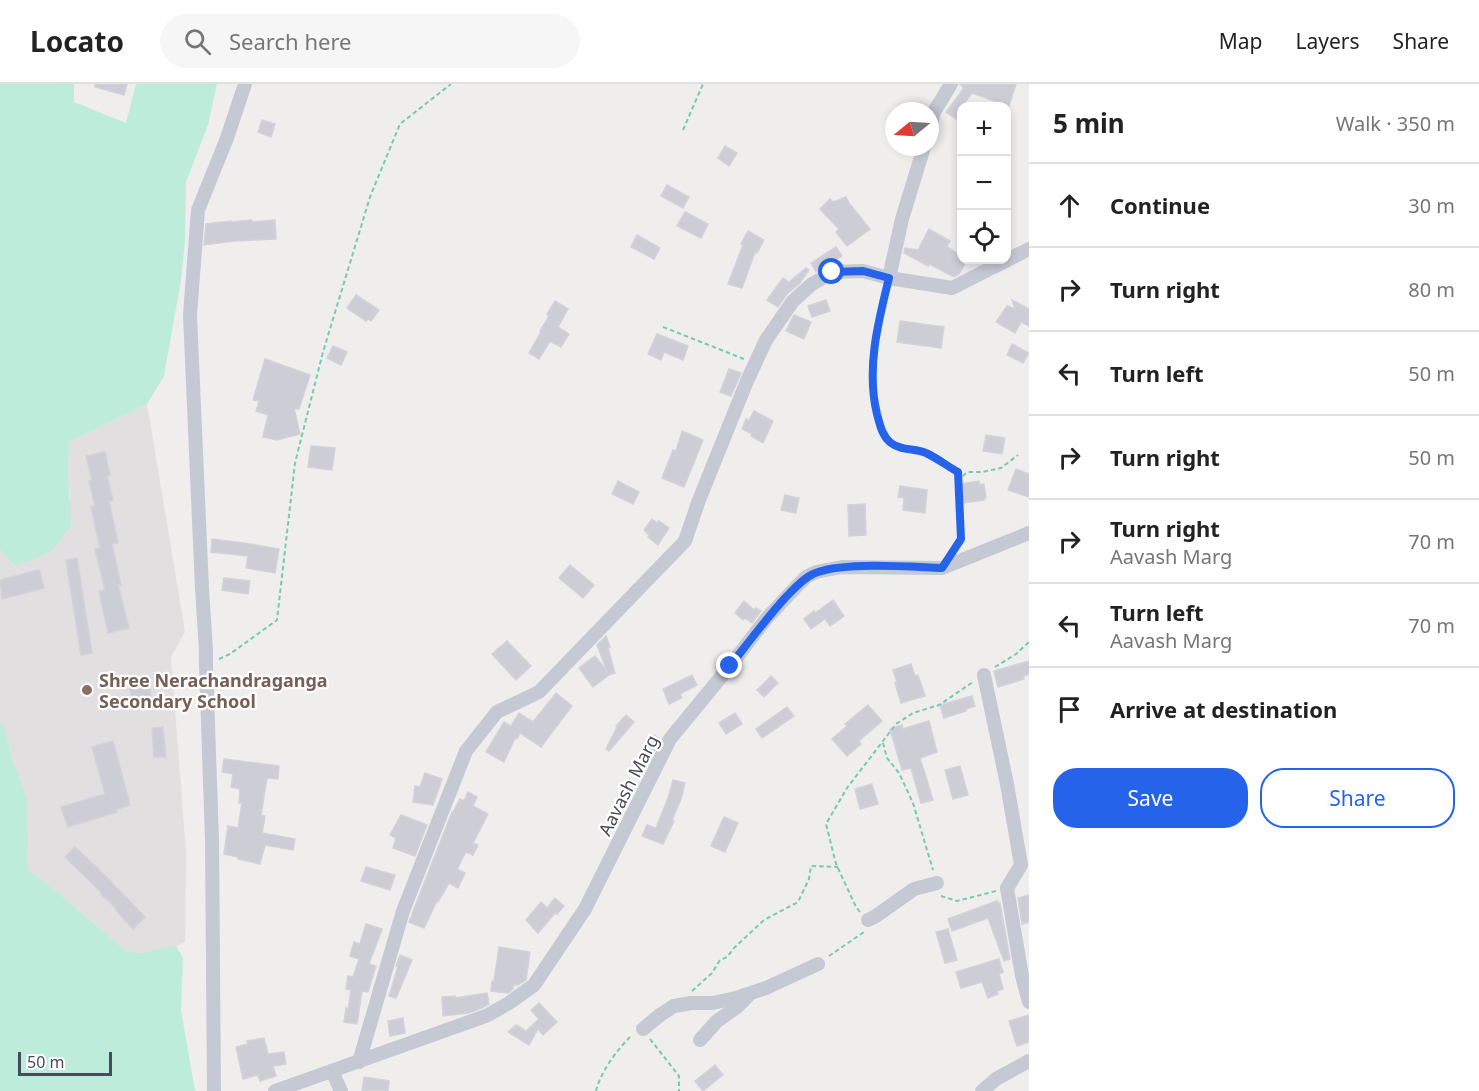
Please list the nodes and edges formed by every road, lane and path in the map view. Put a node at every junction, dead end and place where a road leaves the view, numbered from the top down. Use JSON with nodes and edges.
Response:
{"nodes":[{"id":1,"x":244,"y":84,"type":"edge"},
{"id":2,"x":451,"y":84,"type":"edge"},
{"id":3,"x":703,"y":84,"type":"edge"},
{"id":4,"x":951,"y":84,"type":"edge"},
{"id":5,"x":939,"y":104,"type":"edge"},
{"id":6,"x":682,"y":129,"type":"dead end"},
{"id":7,"x":921,"y":156,"type":"edge"},
{"id":8,"x":1029,"y":249,"type":"edge"},
{"id":9,"x":889,"y":278,"type":"junction"},
{"id":10,"x":663,"y":327,"type":"dead end"},
{"id":11,"x":755,"y":364,"type":"junction"},
{"id":12,"x":1018,"y":455,"type":"dead end"},
{"id":13,"x":958,"y":486,"type":"junction"},
{"id":14,"x":1029,"y":533,"type":"edge"},
{"id":15,"x":954,"y":550,"type":"dead end"},
{"id":16,"x":1029,"y":642,"type":"edge"},
{"id":17,"x":206,"y":665,"type":"junction"},
{"id":18,"x":984,"y":675,"type":"junction"},
{"id":19,"x":883,"y":742,"type":"junction"},
{"id":20,"x":838,"y":867,"type":"junction"},
{"id":21,"x":937,"y":883,"type":"junction"},
{"id":22,"x":1007,"y":888,"type":"junction"},
{"id":23,"x":868,"y":920,"type":"junction"},
{"id":24,"x":818,"y":964,"type":"joint"},
{"id":25,"x":751,"y":993,"type":"junction"},
{"id":26,"x":1029,"y":1002,"type":"edge"},
{"id":27,"x":674,"y":1006,"type":"junction"},
{"id":28,"x":643,"y":1029,"type":"junction"},
{"id":29,"x":700,"y":1040,"type":"dead end"},
{"id":30,"x":1029,"y":1060,"type":"edge"},
{"id":31,"x":359,"y":1062,"type":"junction"},
{"id":32,"x":332,"y":1071,"type":"junction"},
{"id":33,"x":214,"y":1091,"type":"edge"},
{"id":34,"x":275,"y":1091,"type":"edge"},
{"id":35,"x":341,"y":1091,"type":"edge"},
{"id":36,"x":597,"y":1091,"type":"edge"},
{"id":37,"x":679,"y":1091,"type":"edge"},
{"id":38,"x":982,"y":1091,"type":"edge"}],
"edges":[{"from":1,"to":17,"type":"street"},
{"from":2,"to":17,"type":"path"},
{"from":3,"to":6,"type":"path"},
{"from":4,"to":5,"type":"street"},
{"from":7,"to":9,"type":"street"},
{"from":8,"to":9,"type":"street"},
{"from":9,"to":11,"type":"street"},
{"from":9,"to":13,"type":"path"},
{"from":10,"to":11,"type":"path"},
{"from":11,"to":31,"type":"street"},
{"from":12,"to":13,"type":"path"},
{"from":13,"to":15,"type":"path"},
{"from":14,"to":31,"type":"street","name":"Aavash Marg"},
{"from":16,"to":18,"type":"path"},
{"from":17,"to":33,"type":"street"},
{"from":18,"to":19,"type":"path"},
{"from":18,"to":22,"type":"street"},
{"from":19,"to":20,"type":"path"},
{"from":19,"to":21,"type":"path"},
{"from":20,"to":23,"type":"path"},
{"from":20,"to":27,"type":"path"},
{"from":21,"to":22,"type":"path"},
{"from":21,"to":23,"type":"street"},
{"from":22,"to":26,"type":"street"},
{"from":23,"to":24,"type":"path"},
{"from":24,"to":25,"type":"street"},
{"from":25,"to":27,"type":"street"},
{"from":25,"to":29,"type":"street"},
{"from":27,"to":28,"type":"street"},
{"from":28,"to":36,"type":"path"},
{"from":28,"to":37,"type":"path"},
{"from":30,"to":38,"type":"street"},
{"from":31,"to":32,"type":"street","name":"Aavash Marg"},
{"from":32,"to":34,"type":"street","name":"Aavash Marg"},
{"from":32,"to":35,"type":"street"}]}
